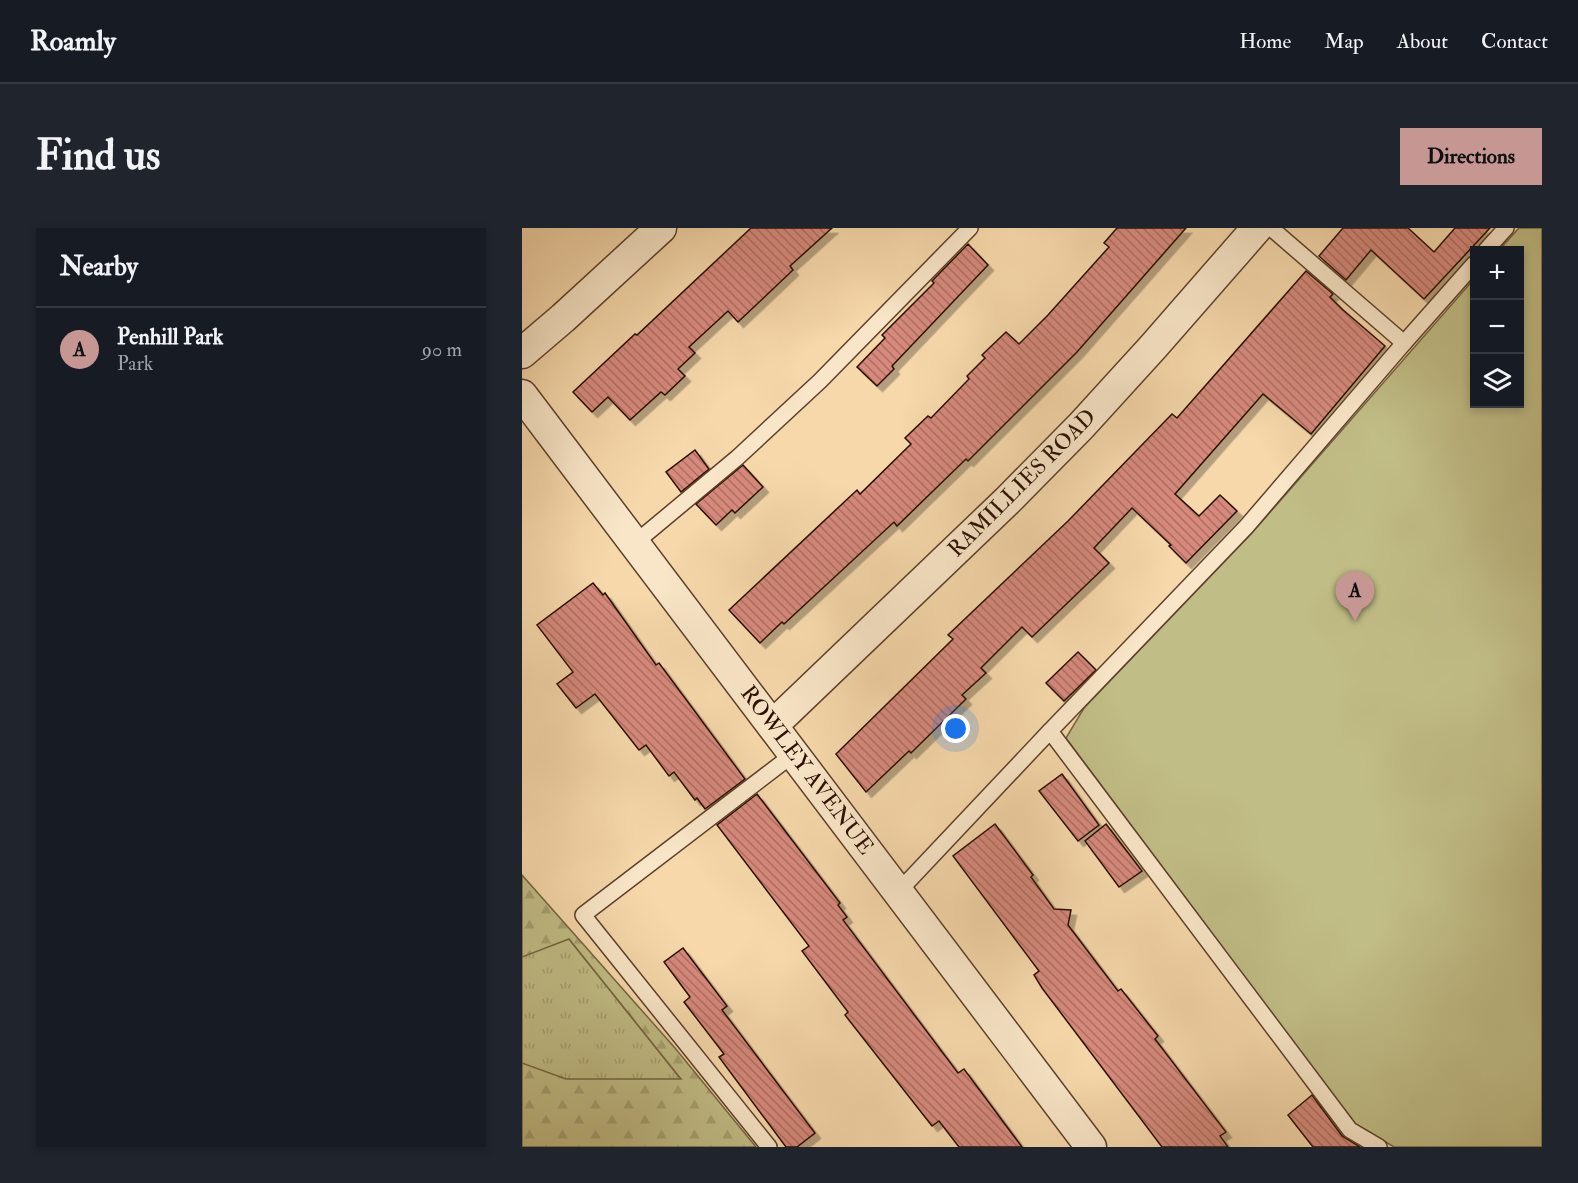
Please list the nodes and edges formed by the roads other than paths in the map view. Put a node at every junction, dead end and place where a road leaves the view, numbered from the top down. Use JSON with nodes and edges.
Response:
{"nodes":[{"id":1,"x":661,"y":228,"type":"edge"},
{"id":2,"x":970,"y":228,"type":"edge"},
{"id":3,"x":1257,"y":228,"type":"edge"},
{"id":4,"x":1271,"y":228,"type":"edge"},
{"id":5,"x":1506,"y":228,"type":"edge"},
{"id":6,"x":1490,"y":246,"type":"edge"},
{"id":7,"x":1470,"y":269,"type":"edge"},
{"id":8,"x":1404,"y":343,"type":"junction"},
{"id":9,"x":522,"y":353,"type":"edge"},
{"id":10,"x":522,"y":395,"type":"edge"},
{"id":11,"x":635,"y":543,"type":"junction"},
{"id":12,"x":773,"y":725,"type":"junction"},
{"id":13,"x":1050,"y":732,"type":"junction"},
{"id":14,"x":795,"y":753,"type":"junction"},
{"id":15,"x":899,"y":891,"type":"junction"},
{"id":16,"x":769,"y":1147,"type":"edge"},
{"id":17,"x":1091,"y":1147,"type":"edge"},
{"id":18,"x":1379,"y":1147,"type":"edge"}],
"edges":[{"from":1,"to":9,"type":"street"},
{"from":2,"to":11,"type":"lane"},
{"from":3,"to":12,"type":"street","name":"RAMILLIES ROAD"},
{"from":4,"to":8,"type":"lane"},
{"from":5,"to":6,"type":"lane"},
{"from":7,"to":8,"type":"lane"},
{"from":8,"to":13,"type":"lane"},
{"from":10,"to":11,"type":"street","name":"ROWLEY AVENUE"},
{"from":11,"to":12,"type":"street","name":"ROWLEY AVENUE"},
{"from":12,"to":14,"type":"street","name":"ROWLEY AVENUE"},
{"from":13,"to":15,"type":"lane"},
{"from":13,"to":18,"type":"lane"},
{"from":14,"to":15,"type":"street","name":"ROWLEY AVENUE"},
{"from":14,"to":16,"type":"lane"},
{"from":15,"to":17,"type":"street","name":"ROWLEY AVENUE"}]}
